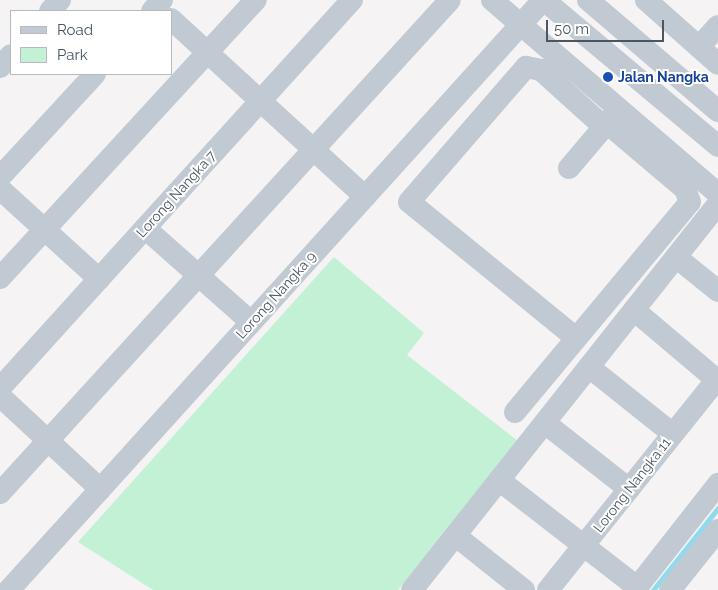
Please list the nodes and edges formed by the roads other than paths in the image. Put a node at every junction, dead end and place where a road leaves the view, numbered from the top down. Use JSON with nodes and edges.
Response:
{"nodes":[{"id":1,"x":60,"y":0,"type":"edge"},
{"id":2,"x":256,"y":0,"type":"edge"},
{"id":3,"x":352,"y":0,"type":"edge"},
{"id":4,"x":450,"y":0,"type":"edge"},
{"id":5,"x":492,"y":0,"type":"edge"},
{"id":6,"x":544,"y":0,"type":"edge"},
{"id":7,"x":588,"y":0,"type":"edge"},
{"id":8,"x":646,"y":0,"type":"edge"},
{"id":9,"x":51,"y":10,"type":"edge"},
{"id":10,"x":172,"y":20,"type":"edge"},
{"id":11,"x":521,"y":25,"type":"junction"},
{"id":12,"x":718,"y":26,"type":"edge"},
{"id":13,"x":700,"y":47,"type":"junction"},
{"id":14,"x":207,"y":51,"type":"junction"},
{"id":15,"x":10,"y":56,"type":"edge"},
{"id":16,"x":718,"y":64,"type":"edge"},
{"id":17,"x":0,"y":67,"type":"edge"},
{"id":18,"x":94,"y":75,"type":"edge"},
{"id":19,"x":261,"y":101,"type":"junction"},
{"id":20,"x":718,"y":112,"type":"edge"},
{"id":21,"x":610,"y":120,"type":"junction"},
{"id":22,"x":715,"y":139,"type":"edge"},
{"id":23,"x":313,"y":149,"type":"junction"},
{"id":24,"x":568,"y":168,"type":"dead end"},
{"id":25,"x":0,"y":177,"type":"edge"},
{"id":26,"x":0,"y":189,"type":"edge"},
{"id":27,"x":718,"y":194,"type":"edge"},
{"id":28,"x":365,"y":197,"type":"junction"},
{"id":29,"x":718,"y":204,"type":"edge"},
{"id":30,"x":145,"y":228,"type":"junction"},
{"id":31,"x":44,"y":229,"type":"junction"},
{"id":32,"x":676,"y":257,"type":"junction"},
{"id":33,"x":198,"y":275,"type":"junction"},
{"id":34,"x":0,"y":278,"type":"edge"},
{"id":35,"x":99,"y":279,"type":"junction"},
{"id":36,"x":718,"y":290,"type":"edge"},
{"id":37,"x":634,"y":310,"type":"junction"},
{"id":38,"x":251,"y":322,"type":"junction"},
{"id":39,"x":576,"y":338,"type":"junction"},
{"id":40,"x":589,"y":367,"type":"junction"},
{"id":41,"x":717,"y":380,"type":"edge"},
{"id":42,"x":0,"y":388,"type":"edge"},
{"id":43,"x":0,"y":396,"type":"edge"},
{"id":44,"x":515,"y":412,"type":"dead end"},
{"id":45,"x":545,"y":423,"type":"junction"},
{"id":46,"x":673,"y":434,"type":"junction"},
{"id":47,"x":48,"y":440,"type":"junction"},
{"id":48,"x":500,"y":480,"type":"junction"},
{"id":49,"x":718,"y":484,"type":"edge"},
{"id":50,"x":100,"y":489,"type":"junction"},
{"id":51,"x":629,"y":489,"type":"junction"},
{"id":52,"x":0,"y":493,"type":"edge"},
{"id":53,"x":718,"y":530,"type":"edge"},
{"id":54,"x":456,"y":536,"type":"junction"},
{"id":55,"x":584,"y":546,"type":"junction"},
{"id":56,"x":636,"y":588,"type":"edge"},
{"id":57,"x":9,"y":590,"type":"edge"},
{"id":58,"x":412,"y":590,"type":"edge"},
{"id":59,"x":524,"y":590,"type":"edge"},
{"id":60,"x":548,"y":590,"type":"edge"},
{"id":61,"x":670,"y":590,"type":"edge"}],
"edges":[{"from":1,"to":9,"type":"street"},
{"from":2,"to":14,"type":"street"},
{"from":3,"to":19,"type":"street","name":"Lorong Nangka 7"},
{"from":4,"to":23,"type":"street"},
{"from":5,"to":11,"type":"street"},
{"from":6,"to":11,"type":"street","name":"Lorong Nangka 9"},
{"from":6,"to":22,"type":"street"},
{"from":7,"to":20,"type":"street"},
{"from":8,"to":13,"type":"street"},
{"from":10,"to":14,"type":"street"},
{"from":11,"to":21,"type":"street"},
{"from":11,"to":28,"type":"street","name":"Lorong Nangka 9"},
{"from":12,"to":13,"type":"street"},
{"from":13,"to":16,"type":"street"},
{"from":14,"to":19,"type":"street"},
{"from":14,"to":31,"type":"street"},
{"from":15,"to":17,"type":"street"},
{"from":18,"to":25,"type":"street"},
{"from":19,"to":23,"type":"street"},
{"from":19,"to":30,"type":"street","name":"Lorong Nangka 7"},
{"from":21,"to":24,"type":"street"},
{"from":21,"to":27,"type":"street"},
{"from":21,"to":39,"type":"street"},
{"from":21,"to":39,"type":"street"},
{"from":23,"to":28,"type":"street"},
{"from":23,"to":33,"type":"street"},
{"from":26,"to":31,"type":"street"},
{"from":28,"to":38,"type":"street","name":"Lorong Nangka 9"},
{"from":29,"to":32,"type":"street"},
{"from":30,"to":33,"type":"street"},
{"from":30,"to":35,"type":"street","name":"Lorong Nangka 7"},
{"from":31,"to":34,"type":"street"},
{"from":31,"to":35,"type":"street"},
{"from":32,"to":36,"type":"street"},
{"from":32,"to":37,"type":"street"},
{"from":33,"to":38,"type":"street"},
{"from":33,"to":47,"type":"street"},
{"from":35,"to":42,"type":"street","name":"Lorong Nangka 7"},
{"from":37,"to":40,"type":"street"},
{"from":37,"to":41,"type":"street"},
{"from":38,"to":50,"type":"street","name":"Lorong Nangka 9"},
{"from":39,"to":44,"type":"street"},
{"from":40,"to":45,"type":"street"},
{"from":40,"to":46,"type":"street"},
{"from":41,"to":46,"type":"street","name":"Lorong Nangka 11"},
{"from":43,"to":47,"type":"street"},
{"from":45,"to":48,"type":"street"},
{"from":45,"to":51,"type":"street"},
{"from":46,"to":51,"type":"street","name":"Lorong Nangka 11"},
{"from":47,"to":50,"type":"street"},
{"from":47,"to":52,"type":"street"},
{"from":48,"to":54,"type":"street"},
{"from":48,"to":55,"type":"street"},
{"from":49,"to":56,"type":"street"},
{"from":50,"to":57,"type":"street","name":"Lorong Nangka 9"},
{"from":51,"to":55,"type":"street","name":"Lorong Nangka 11"},
{"from":53,"to":61,"type":"street"},
{"from":54,"to":58,"type":"street"},
{"from":54,"to":59,"type":"street"},
{"from":55,"to":56,"type":"street"},
{"from":55,"to":60,"type":"street","name":"Lorong Nangka 11"}]}
